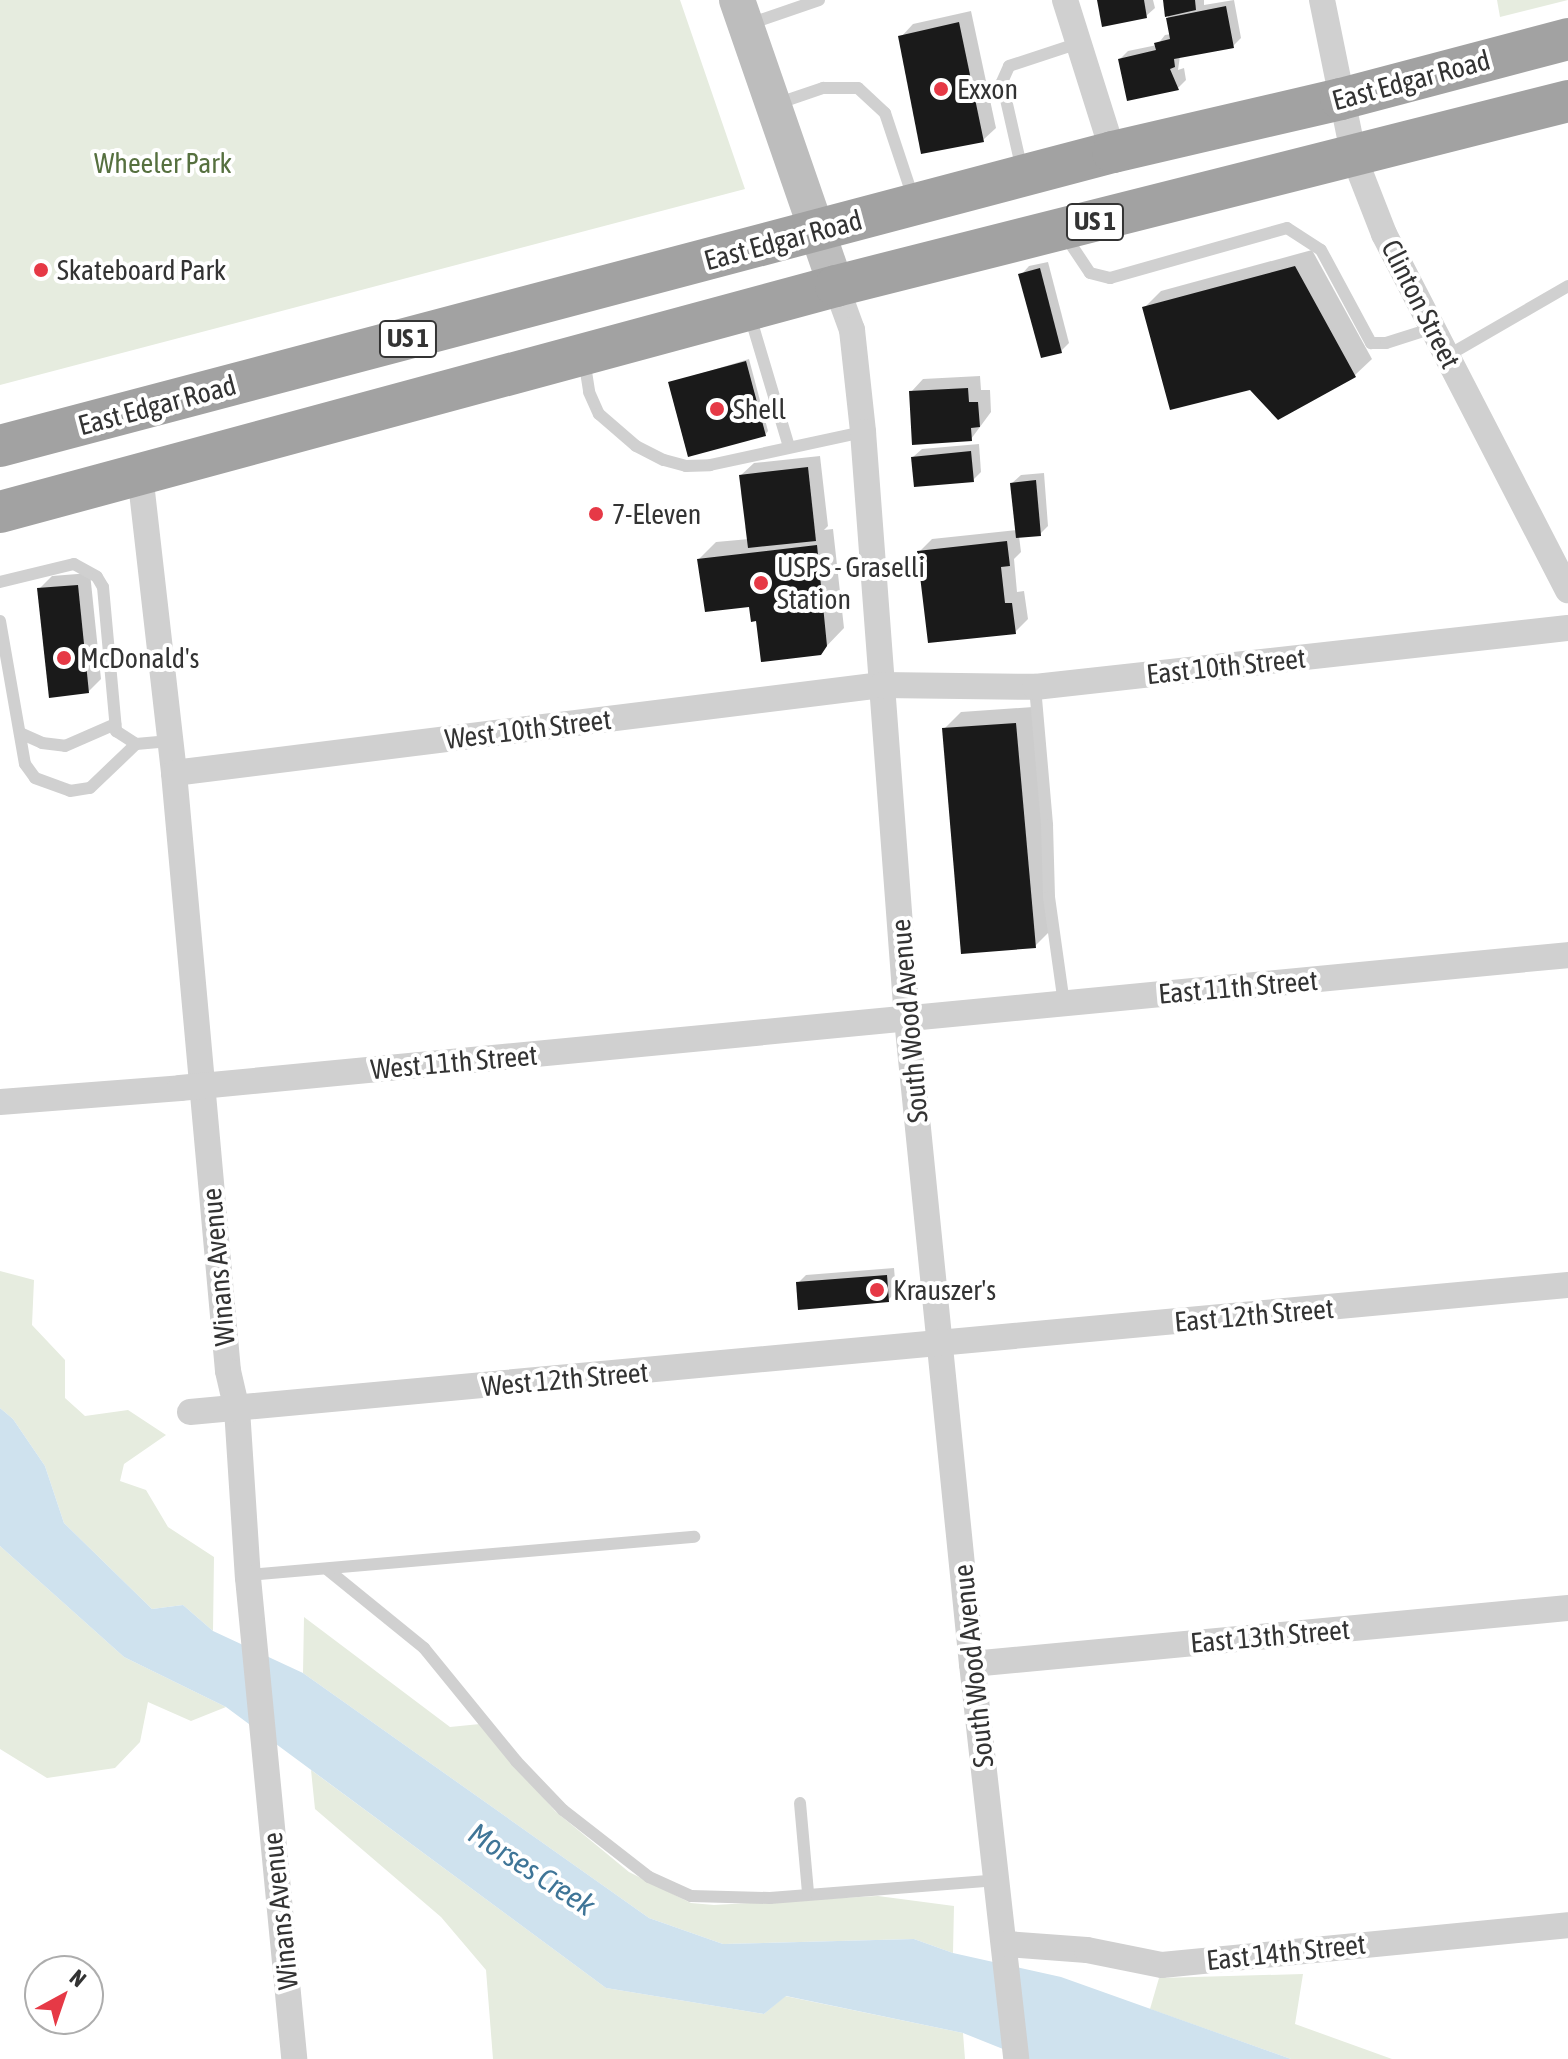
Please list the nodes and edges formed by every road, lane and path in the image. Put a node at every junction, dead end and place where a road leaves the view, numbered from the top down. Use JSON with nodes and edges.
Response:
{"nodes":[{"id":1,"x":819,"y":0,"type":"edge"},
{"id":2,"x":1065,"y":0,"type":"edge"},
{"id":3,"x":1322,"y":0,"type":"edge"},
{"id":4,"x":742,"y":13,"type":"edge"},
{"id":5,"x":1568,"y":39,"type":"edge"},
{"id":6,"x":1079,"y":43,"type":"junction"},
{"id":7,"x":1341,"y":99,"type":"junction"},
{"id":8,"x":1556,"y":104,"type":"edge"},
{"id":9,"x":773,"y":105,"type":"junction"},
{"id":10,"x":1113,"y":152,"type":"junction"},
{"id":11,"x":1354,"y":157,"type":"junction"},
{"id":12,"x":1023,"y":177,"type":"junction"},
{"id":13,"x":915,"y":205,"type":"junction"},
{"id":14,"x":817,"y":231,"type":"junction"},
{"id":15,"x":1062,"y":231,"type":"junction"},
{"id":16,"x":836,"y":286,"type":"junction"},
{"id":17,"x":1568,"y":286,"type":"edge"},
{"id":18,"x":748,"y":312,"type":"junction"},
{"id":19,"x":1433,"y":328,"type":"junction"},
{"id":20,"x":584,"y":355,"type":"junction"},
{"id":21,"x":1447,"y":356,"type":"junction"},
{"id":22,"x":863,"y":432,"type":"junction"},
{"id":23,"x":0,"y":446,"type":"edge"},
{"id":24,"x":789,"y":447,"type":"junction"},
{"id":25,"x":140,"y":474,"type":"junction"},
{"id":26,"x":0,"y":512,"type":"edge"},
{"id":27,"x":0,"y":582,"type":"edge"},
{"id":28,"x":1568,"y":590,"type":"edge"},
{"id":29,"x":0,"y":621,"type":"edge"},
{"id":30,"x":1568,"y":628,"type":"edge"},
{"id":31,"x":882,"y":685,"type":"junction"},
{"id":32,"x":1035,"y":687,"type":"junction"},
{"id":33,"x":15,"y":705,"type":"junction"},
{"id":34,"x":0,"y":706,"type":"edge"},
{"id":35,"x":115,"y":724,"type":"junction"},
{"id":36,"x":20,"y":733,"type":"junction"},
{"id":37,"x":170,"y":741,"type":"junction"},
{"id":38,"x":136,"y":744,"type":"junction"},
{"id":39,"x":174,"y":773,"type":"junction"},
{"id":40,"x":1568,"y":955,"type":"edge"},
{"id":41,"x":1064,"y":1004,"type":"junction"},
{"id":42,"x":907,"y":1019,"type":"junction"},
{"id":43,"x":202,"y":1086,"type":"junction"},
{"id":44,"x":0,"y":1102,"type":"edge"},
{"id":45,"x":1568,"y":1285,"type":"edge"},
{"id":46,"x":940,"y":1345,"type":"junction"},
{"id":47,"x":237,"y":1409,"type":"junction"},
{"id":48,"x":190,"y":1412,"type":"dead end"},
{"id":49,"x":694,"y":1537,"type":"dead end"},
{"id":50,"x":328,"y":1570,"type":"junction"},
{"id":51,"x":248,"y":1575,"type":"junction"},
{"id":52,"x":1568,"y":1608,"type":"edge"},
{"id":53,"x":972,"y":1664,"type":"junction"},
{"id":54,"x":800,"y":1803,"type":"dead end"},
{"id":55,"x":997,"y":1880,"type":"junction"},
{"id":56,"x":808,"y":1893,"type":"junction"},
{"id":57,"x":1568,"y":1925,"type":"edge"},
{"id":58,"x":1006,"y":1950,"type":"junction"},
{"id":59,"x":294,"y":2059,"type":"edge"},
{"id":60,"x":1016,"y":2059,"type":"edge"}],
"edges":[{"from":1,"to":4,"type":"lane"},
{"from":2,"to":6,"type":"street"},
{"from":3,"to":7,"type":"street","name":"Clinton Street"},
{"from":4,"to":9,"type":"main road","name":"South Wood Avenue"},
{"from":5,"to":7,"type":"highway","name":"East Edgar Road","number":"US 1"},
{"from":6,"to":10,"type":"street"},
{"from":6,"to":12,"type":"lane"},
{"from":7,"to":10,"type":"highway","name":"East Edgar Road","number":"US 1"},
{"from":7,"to":11,"type":"street","name":"Clinton Street"},
{"from":8,"to":11,"type":"highway","name":"East Edgar Road","number":"US 1"},
{"from":9,"to":13,"type":"lane"},
{"from":9,"to":14,"type":"main road","name":"South Wood Avenue"},
{"from":10,"to":12,"type":"highway","name":"East Edgar Road","number":"US 1"},
{"from":11,"to":15,"type":"highway","name":"East Edgar Road","number":"US 1"},
{"from":11,"to":19,"type":"street","name":"Clinton Street"},
{"from":12,"to":13,"type":"highway","name":"East Edgar Road","number":"US 1"},
{"from":13,"to":14,"type":"highway","name":"East Edgar Road","number":"US 1"},
{"from":14,"to":16,"type":"main road","name":"South Wood Avenue"},
{"from":14,"to":23,"type":"highway","name":"East Edgar Road","number":"US 1"},
{"from":15,"to":16,"type":"highway","name":"East Edgar Road","number":"US 1"},
{"from":15,"to":19,"type":"lane"},
{"from":16,"to":18,"type":"highway","name":"East Edgar Road","number":"US 1"},
{"from":16,"to":22,"type":"street","name":"South Wood Avenue"},
{"from":17,"to":21,"type":"lane"},
{"from":18,"to":20,"type":"highway","name":"East Edgar Road","number":"US 1"},
{"from":18,"to":24,"type":"lane"},
{"from":19,"to":21,"type":"street","name":"Clinton Street"},
{"from":20,"to":24,"type":"lane"},
{"from":20,"to":25,"type":"highway","name":"East Edgar Road","number":"US 1"},
{"from":21,"to":28,"type":"street","name":"Clinton Street"},
{"from":22,"to":24,"type":"lane"},
{"from":22,"to":31,"type":"street","name":"South Wood Avenue"},
{"from":25,"to":26,"type":"highway","name":"East Edgar Road","number":"US 1"},
{"from":25,"to":37,"type":"street","name":"Winans Avenue"},
{"from":27,"to":35,"type":"lane"},
{"from":29,"to":33,"type":"lane"},
{"from":30,"to":32,"type":"street","name":"East 10th Street"},
{"from":31,"to":32,"type":"street","name":"East 10th Street"},
{"from":31,"to":39,"type":"street","name":"West 10th Street"},
{"from":31,"to":42,"type":"street","name":"South Wood Avenue"},
{"from":32,"to":41,"type":"lane"},
{"from":33,"to":34,"type":"lane"},
{"from":33,"to":36,"type":"lane"},
{"from":35,"to":36,"type":"lane"},
{"from":35,"to":38,"type":"lane"},
{"from":36,"to":38,"type":"lane"},
{"from":37,"to":38,"type":"lane"},
{"from":37,"to":39,"type":"street","name":"Winans Avenue"},
{"from":39,"to":43,"type":"street","name":"Winans Avenue"},
{"from":40,"to":41,"type":"street","name":"East 11th Street"},
{"from":41,"to":42,"type":"street","name":"East 11th Street"},
{"from":42,"to":43,"type":"street","name":"West 11th Street"},
{"from":42,"to":46,"type":"street","name":"South Wood Avenue"},
{"from":43,"to":44,"type":"street","name":"West 11th Street"},
{"from":43,"to":47,"type":"street","name":"Winans Avenue"},
{"from":45,"to":46,"type":"street","name":"East 12th Street"},
{"from":46,"to":47,"type":"street","name":"West 12th Street"},
{"from":46,"to":53,"type":"street","name":"South Wood Avenue"},
{"from":47,"to":48,"type":"street","name":"West 12th Street"},
{"from":47,"to":51,"type":"street","name":"Winans Avenue"},
{"from":49,"to":50,"type":"lane"},
{"from":50,"to":51,"type":"lane"},
{"from":50,"to":56,"type":"lane"},
{"from":51,"to":59,"type":"street","name":"Winans Avenue"},
{"from":52,"to":53,"type":"street","name":"East 13th Street"},
{"from":53,"to":55,"type":"street","name":"South Wood Avenue"},
{"from":54,"to":56,"type":"lane"},
{"from":55,"to":56,"type":"lane"},
{"from":55,"to":58,"type":"street","name":"South Wood Avenue"},
{"from":57,"to":58,"type":"street","name":"East 14th Street"},
{"from":58,"to":60,"type":"street","name":"South Wood Avenue"}]}
